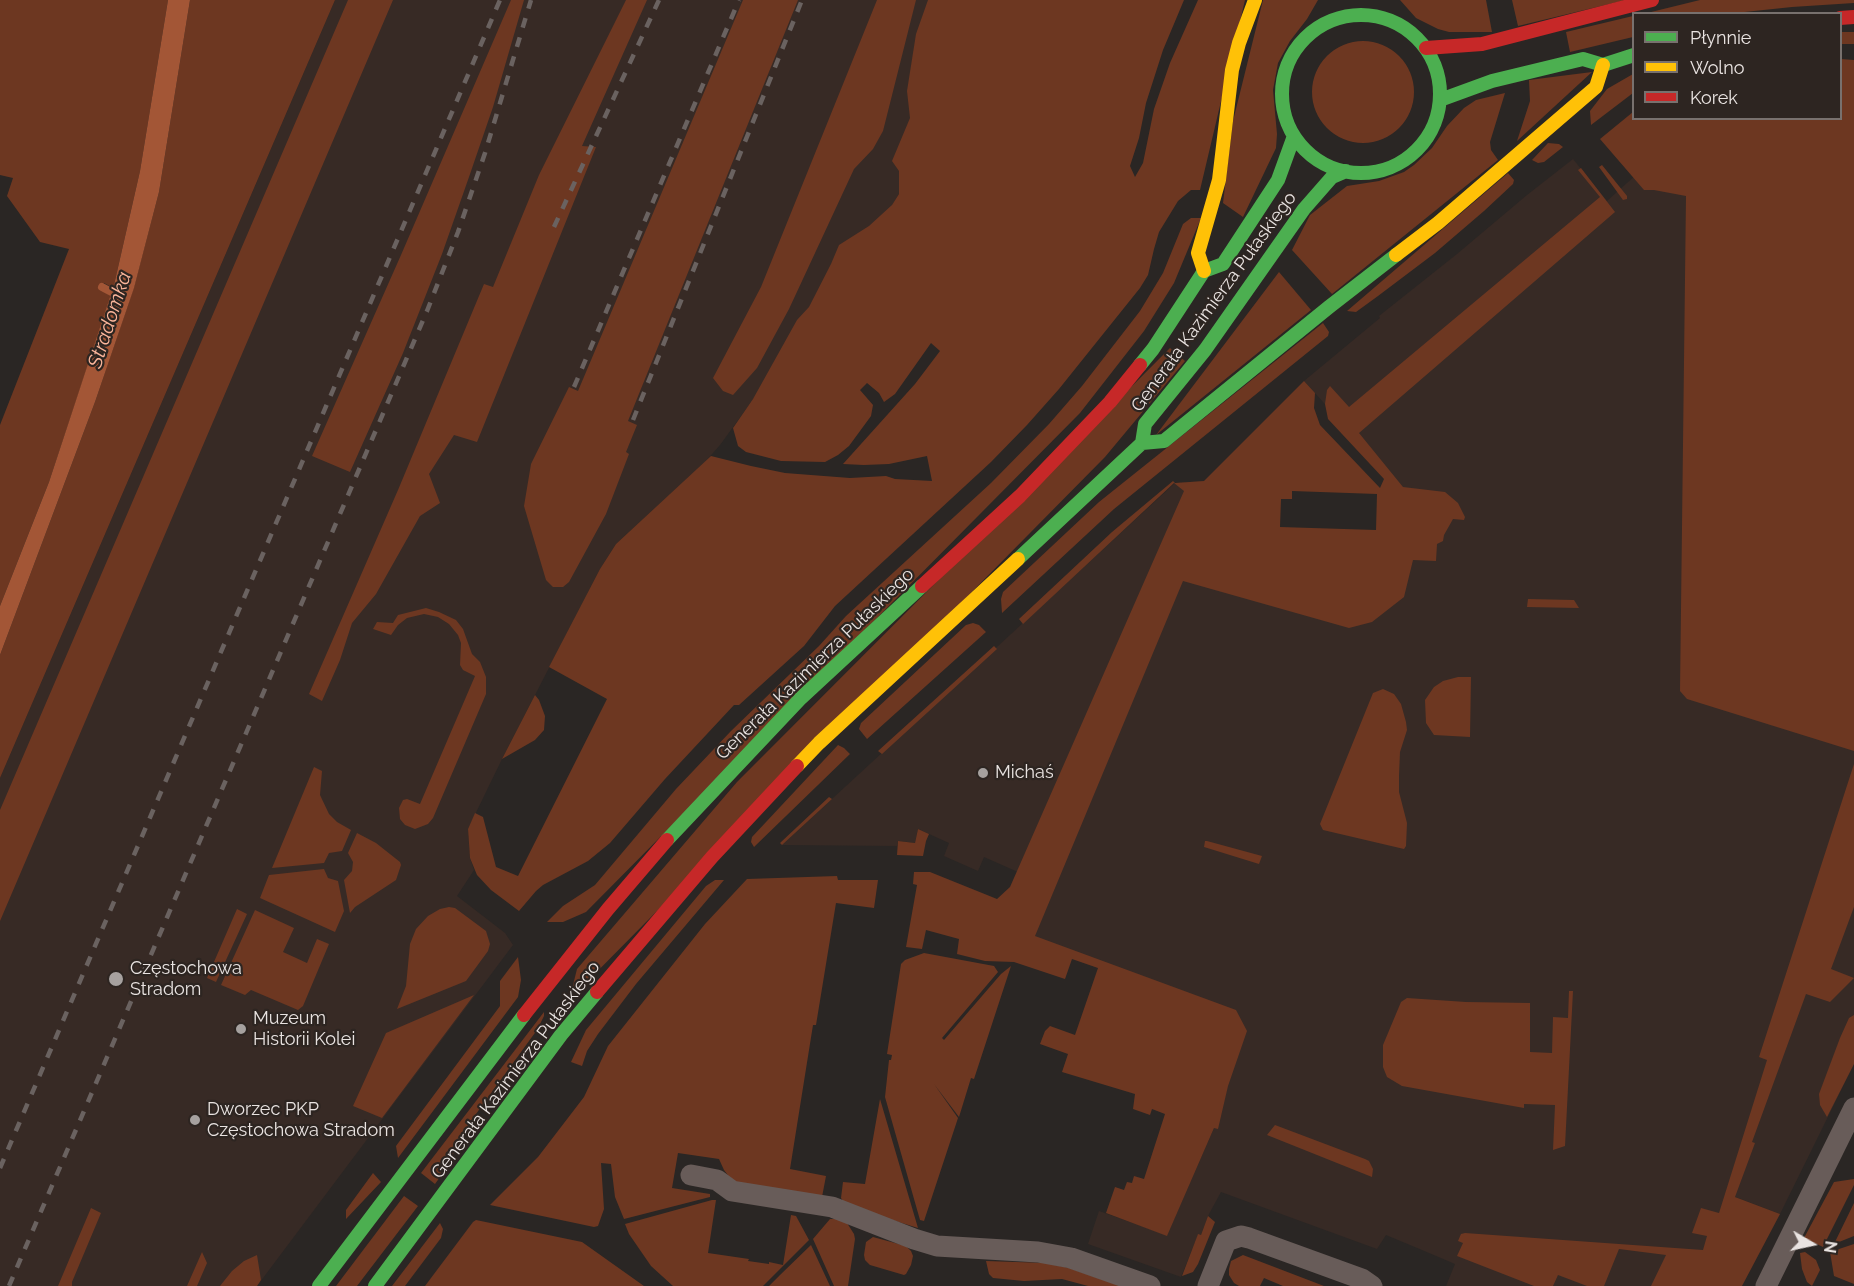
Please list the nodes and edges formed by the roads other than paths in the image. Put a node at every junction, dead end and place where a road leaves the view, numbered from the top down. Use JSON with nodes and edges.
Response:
{"nodes":[{"id":1,"x":1255,"y":0,"type":"edge"},
{"id":2,"x":1375,"y":0,"type":"edge"},
{"id":3,"x":1652,"y":0,"type":"edge"},
{"id":4,"x":1379,"y":17,"type":"junction"},
{"id":5,"x":1426,"y":48,"type":"junction"},
{"id":6,"x":1632,"y":56,"type":"edge"},
{"id":7,"x":1604,"y":65,"type":"junction"},
{"id":8,"x":1440,"y":100,"type":"junction"},
{"id":9,"x":1294,"y":136,"type":"junction"},
{"id":10,"x":1346,"y":171,"type":"junction"},
{"id":11,"x":1203,"y":271,"type":"junction"},
{"id":12,"x":1142,"y":443,"type":"junction"},
{"id":13,"x":1854,"y":1108,"type":"edge"},
{"id":14,"x":691,"y":1175,"type":"dead end"},
{"id":15,"x":1770,"y":1285,"type":"edge"},
{"id":16,"x":319,"y":1286,"type":"edge"},
{"id":17,"x":375,"y":1286,"type":"edge"},
{"id":18,"x":1150,"y":1286,"type":"edge"},
{"id":19,"x":1208,"y":1286,"type":"edge"},
{"id":20,"x":1372,"y":1286,"type":"edge"}],
"edges":[{"from":1,"to":11,"type":"main road"},
{"from":2,"to":4,"type":"main road"},
{"from":3,"to":5,"type":"main road"},
{"from":4,"to":5,"type":"main road"},
{"from":4,"to":9,"type":"main road"},
{"from":5,"to":8,"type":"main road"},
{"from":6,"to":7,"type":"main road"},
{"from":7,"to":8,"type":"main road"},
{"from":7,"to":12,"type":"main road"},
{"from":8,"to":10,"type":"main road"},
{"from":9,"to":10,"type":"main road"},
{"from":9,"to":11,"type":"main road","name":"Generała Kazimierza Pułaskiego"},
{"from":10,"to":12,"type":"main road","name":"Generała Kazimierza Pułaskiego"},
{"from":11,"to":16,"type":"main road","name":"Generała Kazimierza Pułaskiego"},
{"from":12,"to":17,"type":"main road","name":"Generała Kazimierza Pułaskiego"},
{"from":13,"to":15,"type":"street"},
{"from":14,"to":18,"type":"street"},
{"from":19,"to":20,"type":"street"}]}
